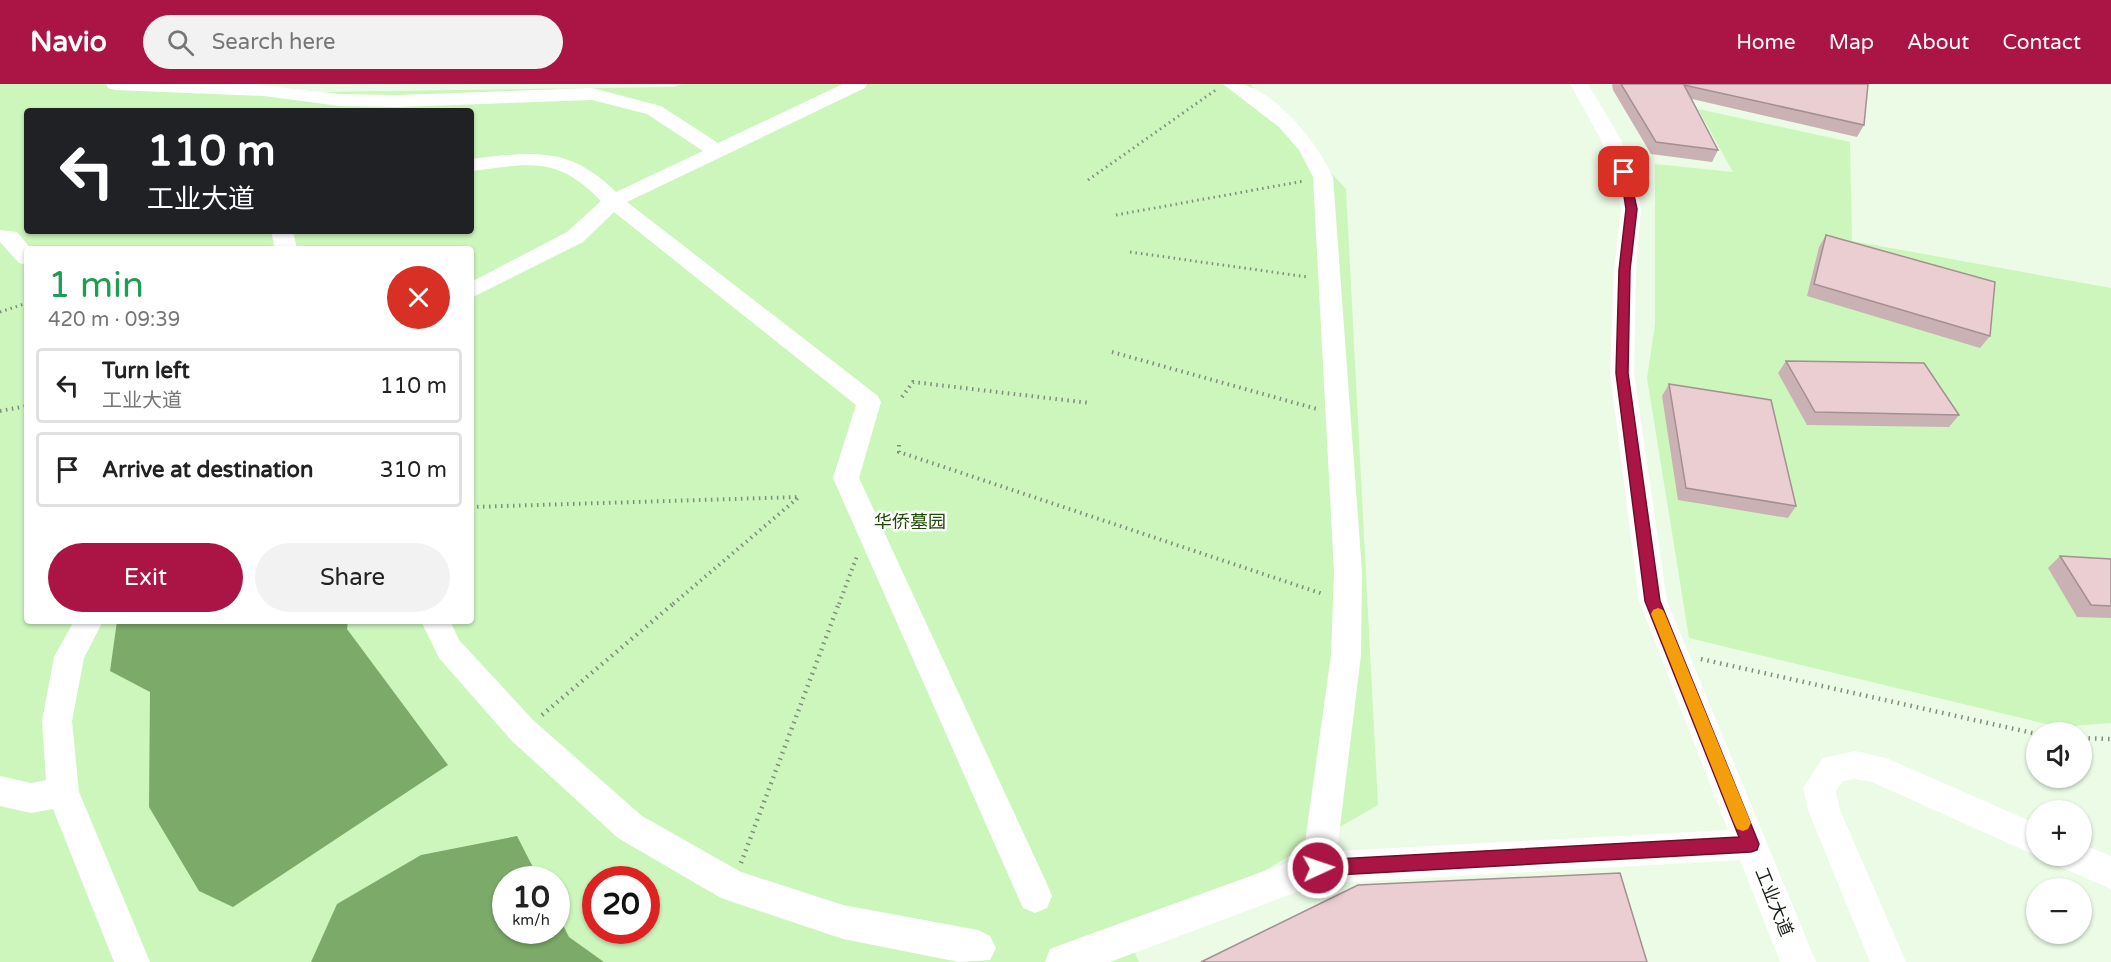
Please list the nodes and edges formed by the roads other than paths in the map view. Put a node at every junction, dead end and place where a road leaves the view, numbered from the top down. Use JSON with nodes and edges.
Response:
{"nodes":[{"id":1,"x":115,"y":84,"type":"edge"},
{"id":2,"x":858,"y":84,"type":"edge"},
{"id":3,"x":1232,"y":84,"type":"edge"},
{"id":4,"x":1579,"y":84,"type":"edge"},
{"id":5,"x":295,"y":103,"type":"edge"},
{"id":6,"x":718,"y":152,"type":"junction"},
{"id":7,"x":474,"y":165,"type":"edge"},
{"id":8,"x":613,"y":201,"type":"junction"},
{"id":9,"x":0,"y":236,"type":"edge"},
{"id":10,"x":24,"y":254,"type":"edge"},
{"id":11,"x":474,"y":289,"type":"edge"},
{"id":12,"x":86,"y":624,"type":"edge"},
{"id":13,"x":436,"y":624,"type":"edge"},
{"id":14,"x":0,"y":791,"type":"edge"},
{"id":15,"x":63,"y":792,"type":"junction"},
{"id":16,"x":2026,"y":835,"type":"edge"},
{"id":17,"x":1751,"y":844,"type":"junction"},
{"id":18,"x":2092,"y":865,"type":"edge"},
{"id":19,"x":1318,"y":868,"type":"junction"},
{"id":20,"x":2111,"y":873,"type":"edge"},
{"id":21,"x":1035,"y":896,"type":"dead end"},
{"id":22,"x":978,"y":948,"type":"dead end"},
{"id":23,"x":132,"y":962,"type":"edge"},
{"id":24,"x":1063,"y":962,"type":"edge"},
{"id":25,"x":1798,"y":962,"type":"edge"},
{"id":26,"x":1888,"y":962,"type":"edge"}],
"edges":[{"from":1,"to":5,"type":"street"},
{"from":2,"to":6,"type":"street"},
{"from":3,"to":19,"type":"street"},
{"from":4,"to":17,"type":"street","name":"工业大道"},
{"from":5,"to":6,"type":"street"},
{"from":6,"to":8,"type":"street"},
{"from":7,"to":8,"type":"street"},
{"from":8,"to":11,"type":"street"},
{"from":8,"to":21,"type":"street"},
{"from":9,"to":10,"type":"street"},
{"from":12,"to":15,"type":"street"},
{"from":13,"to":22,"type":"street"},
{"from":14,"to":15,"type":"street"},
{"from":15,"to":23,"type":"street"},
{"from":16,"to":26,"type":"street"},
{"from":17,"to":19,"type":"street"},
{"from":17,"to":25,"type":"street","name":"工业大道"},
{"from":18,"to":20,"type":"street"},
{"from":19,"to":24,"type":"street"}]}
